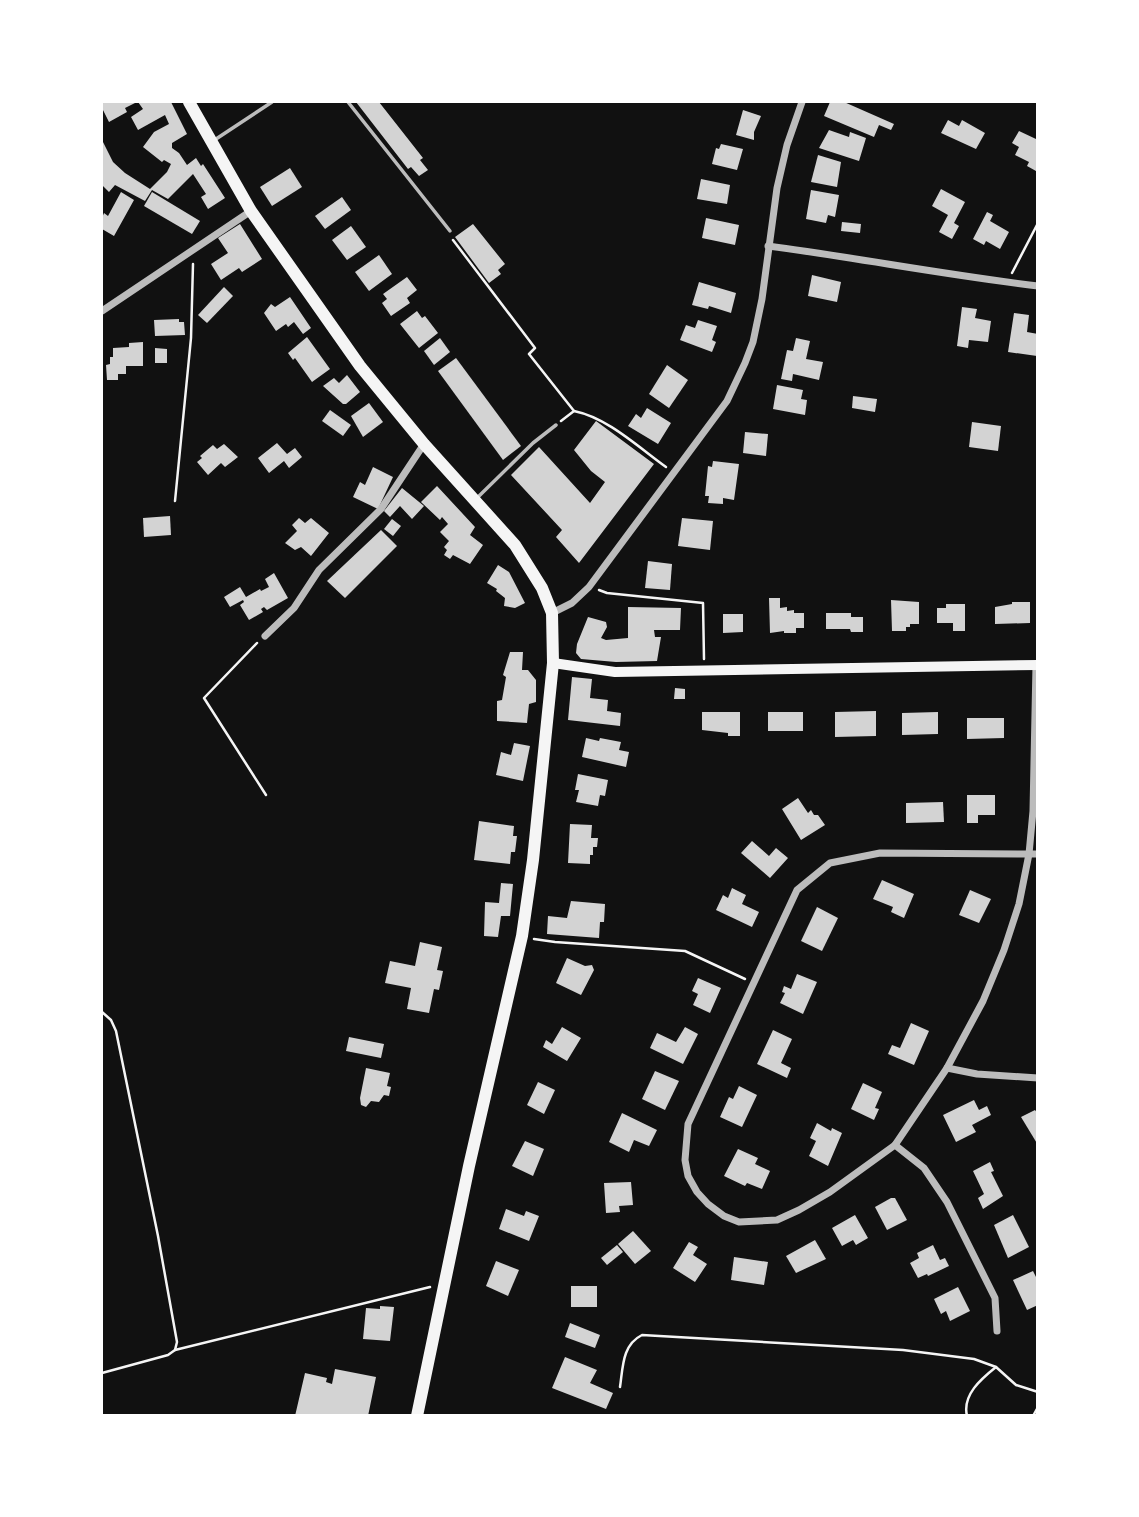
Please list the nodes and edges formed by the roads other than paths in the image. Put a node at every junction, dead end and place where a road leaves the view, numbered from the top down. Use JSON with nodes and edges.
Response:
{"nodes":[{"id":1,"x":189,"y":102,"type":"edge"},
{"id":2,"x":272,"y":102,"type":"edge"},
{"id":3,"x":348,"y":102,"type":"edge"},
{"id":4,"x":802,"y":102,"type":"edge"},
{"id":5,"x":211,"y":142,"type":"junction"},
{"id":6,"x":251,"y":211,"type":"junction"},
{"id":7,"x":450,"y":230,"type":"road end"},
{"id":8,"x":768,"y":246,"type":"junction"},
{"id":9,"x":1038,"y":286,"type":"edge"},
{"id":10,"x":102,"y":311,"type":"edge"},
{"id":11,"x":556,"y":425,"type":"road end"},
{"id":12,"x":424,"y":444,"type":"junction"},
{"id":13,"x":474,"y":500,"type":"junction"},
{"id":14,"x":552,"y":613,"type":"junction"},
{"id":15,"x":265,"y":636,"type":"road end"},
{"id":16,"x":553,"y":663,"type":"junction"},
{"id":17,"x":1037,"y":665,"type":"edge"},
{"id":18,"x":1029,"y":854,"type":"junction"},
{"id":19,"x":1038,"y":854,"type":"edge"},
{"id":20,"x":947,"y":1068,"type":"junction"},
{"id":21,"x":1038,"y":1078,"type":"edge"},
{"id":22,"x":895,"y":1145,"type":"junction"},
{"id":23,"x":997,"y":1331,"type":"dead end"},
{"id":24,"x":417,"y":1416,"type":"edge"}],
"edges":[{"from":1,"to":5,"type":"main road"},
{"from":2,"to":5,"type":"lane"},
{"from":3,"to":7,"type":"lane"},
{"from":4,"to":8,"type":"street"},
{"from":5,"to":6,"type":"main road"},
{"from":6,"to":10,"type":"street"},
{"from":6,"to":12,"type":"main road"},
{"from":8,"to":9,"type":"street"},
{"from":8,"to":14,"type":"street"},
{"from":11,"to":13,"type":"lane"},
{"from":12,"to":13,"type":"main road"},
{"from":12,"to":15,"type":"street"},
{"from":13,"to":14,"type":"main road"},
{"from":14,"to":16,"type":"main road"},
{"from":16,"to":17,"type":"main road"},
{"from":16,"to":24,"type":"main road"},
{"from":17,"to":18,"type":"street"},
{"from":18,"to":19,"type":"street"},
{"from":18,"to":20,"type":"street"},
{"from":18,"to":22,"type":"street"},
{"from":20,"to":21,"type":"street"},
{"from":20,"to":22,"type":"street"},
{"from":22,"to":23,"type":"street"}]}
